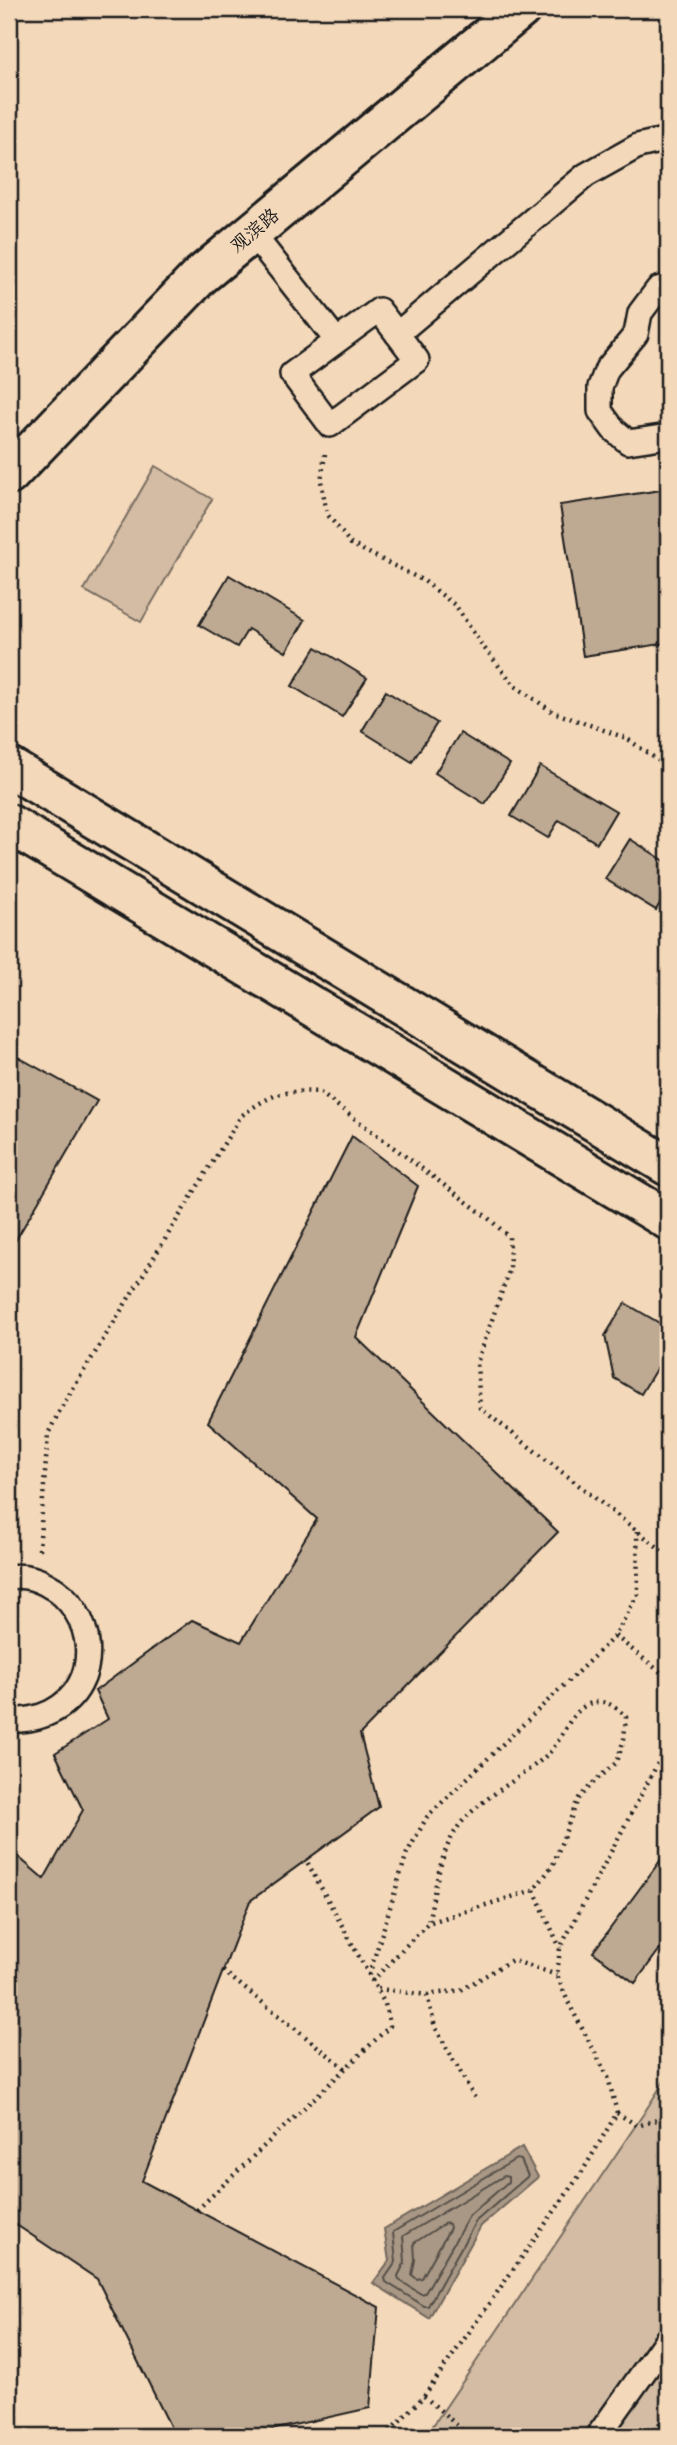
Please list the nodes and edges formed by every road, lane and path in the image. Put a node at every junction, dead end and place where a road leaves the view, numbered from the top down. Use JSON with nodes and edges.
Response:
{"nodes":[{"id":1,"x":521,"y":9,"type":"edge"},
{"id":2,"x":668,"y":139,"type":"edge"},
{"id":3,"x":253,"y":233,"type":"junction"},
{"id":4,"x":668,"y":286,"type":"edge"},
{"id":5,"x":397,"y":334,"type":"junction"},
{"id":6,"x":337,"y":341,"type":"junction"},
{"id":7,"x":330,"y":425,"type":"junction"},
{"id":8,"x":668,"y":436,"type":"edge"},
{"id":9,"x":9,"y":475,"type":"edge"},
{"id":10,"x":9,"y":767,"type":"edge"},
{"id":11,"x":668,"y":767,"type":"edge"},
{"id":12,"x":9,"y":824,"type":"edge"},
{"id":13,"x":668,"y":1166,"type":"edge"},
{"id":14,"x":668,"y":1220,"type":"edge"},
{"id":15,"x":637,"y":1531,"type":"junction"},
{"id":16,"x":668,"y":1555,"type":"edge"},
{"id":17,"x":9,"y":1577,"type":"edge"},
{"id":18,"x":37,"y":1580,"type":"junction"},
{"id":19,"x":615,"y":1636,"type":"junction"},
{"id":20,"x":668,"y":1678,"type":"edge"},
{"id":21,"x":9,"y":1721,"type":"edge"},
{"id":22,"x":668,"y":1744,"type":"edge"},
{"id":23,"x":306,"y":1860,"type":"dead end"},
{"id":24,"x":534,"y":1890,"type":"junction"},
{"id":25,"x":428,"y":1923,"type":"junction"},
{"id":26,"x":559,"y":1948,"type":"junction"},
{"id":27,"x":223,"y":1971,"type":"dead end"},
{"id":28,"x":369,"y":1975,"type":"junction"},
{"id":29,"x":557,"y":1975,"type":"junction"},
{"id":30,"x":372,"y":1981,"type":"junction"},
{"id":31,"x":377,"y":1989,"type":"junction"},
{"id":32,"x":427,"y":1995,"type":"junction"},
{"id":33,"x":346,"y":2069,"type":"junction"},
{"id":34,"x":477,"y":2102,"type":"dead end"},
{"id":35,"x":668,"y":2110,"type":"edge"},
{"id":36,"x":617,"y":2113,"type":"junction"},
{"id":37,"x":197,"y":2210,"type":"dead end"},
{"id":38,"x":668,"y":2337,"type":"edge"},
{"id":39,"x":424,"y":2396,"type":"junction"},
{"id":40,"x":668,"y":2411,"type":"edge"},
{"id":41,"x":385,"y":2436,"type":"edge"},
{"id":42,"x":470,"y":2436,"type":"edge"},
{"id":43,"x":598,"y":2436,"type":"edge"},
{"id":44,"x":651,"y":2436,"type":"edge"}],
"edges":[{"from":1,"to":3,"type":"street","name":"观滨路"},
{"from":2,"to":5,"type":"lane"},
{"from":3,"to":6,"type":"lane"},
{"from":3,"to":9,"type":"street","name":"观滨路"},
{"from":4,"to":8,"type":"lane"},
{"from":5,"to":6,"type":"lane"},
{"from":5,"to":7,"type":"lane"},
{"from":6,"to":7,"type":"lane"},
{"from":7,"to":11,"type":"path"},
{"from":10,"to":13,"type":"street"},
{"from":12,"to":14,"type":"street"},
{"from":15,"to":16,"type":"path"},
{"from":15,"to":18,"type":"path"},
{"from":15,"to":19,"type":"path"},
{"from":17,"to":18,"type":"lane"},
{"from":18,"to":21,"type":"lane"},
{"from":19,"to":20,"type":"path"},
{"from":19,"to":28,"type":"path"},
{"from":22,"to":26,"type":"path"},
{"from":23,"to":28,"type":"path"},
{"from":24,"to":25,"type":"path"},
{"from":24,"to":25,"type":"path"},
{"from":24,"to":26,"type":"path"},
{"from":25,"to":30,"type":"path"},
{"from":26,"to":29,"type":"path"},
{"from":27,"to":33,"type":"path"},
{"from":28,"to":30,"type":"path"},
{"from":29,"to":32,"type":"path"},
{"from":29,"to":36,"type":"path"},
{"from":30,"to":31,"type":"path"},
{"from":31,"to":32,"type":"path"},
{"from":31,"to":33,"type":"path"},
{"from":32,"to":34,"type":"path"},
{"from":33,"to":37,"type":"path"},
{"from":35,"to":36,"type":"path"},
{"from":36,"to":39,"type":"path"},
{"from":38,"to":43,"type":"lane"},
{"from":39,"to":41,"type":"path"},
{"from":39,"to":42,"type":"path"},
{"from":40,"to":44,"type":"path"}]}
